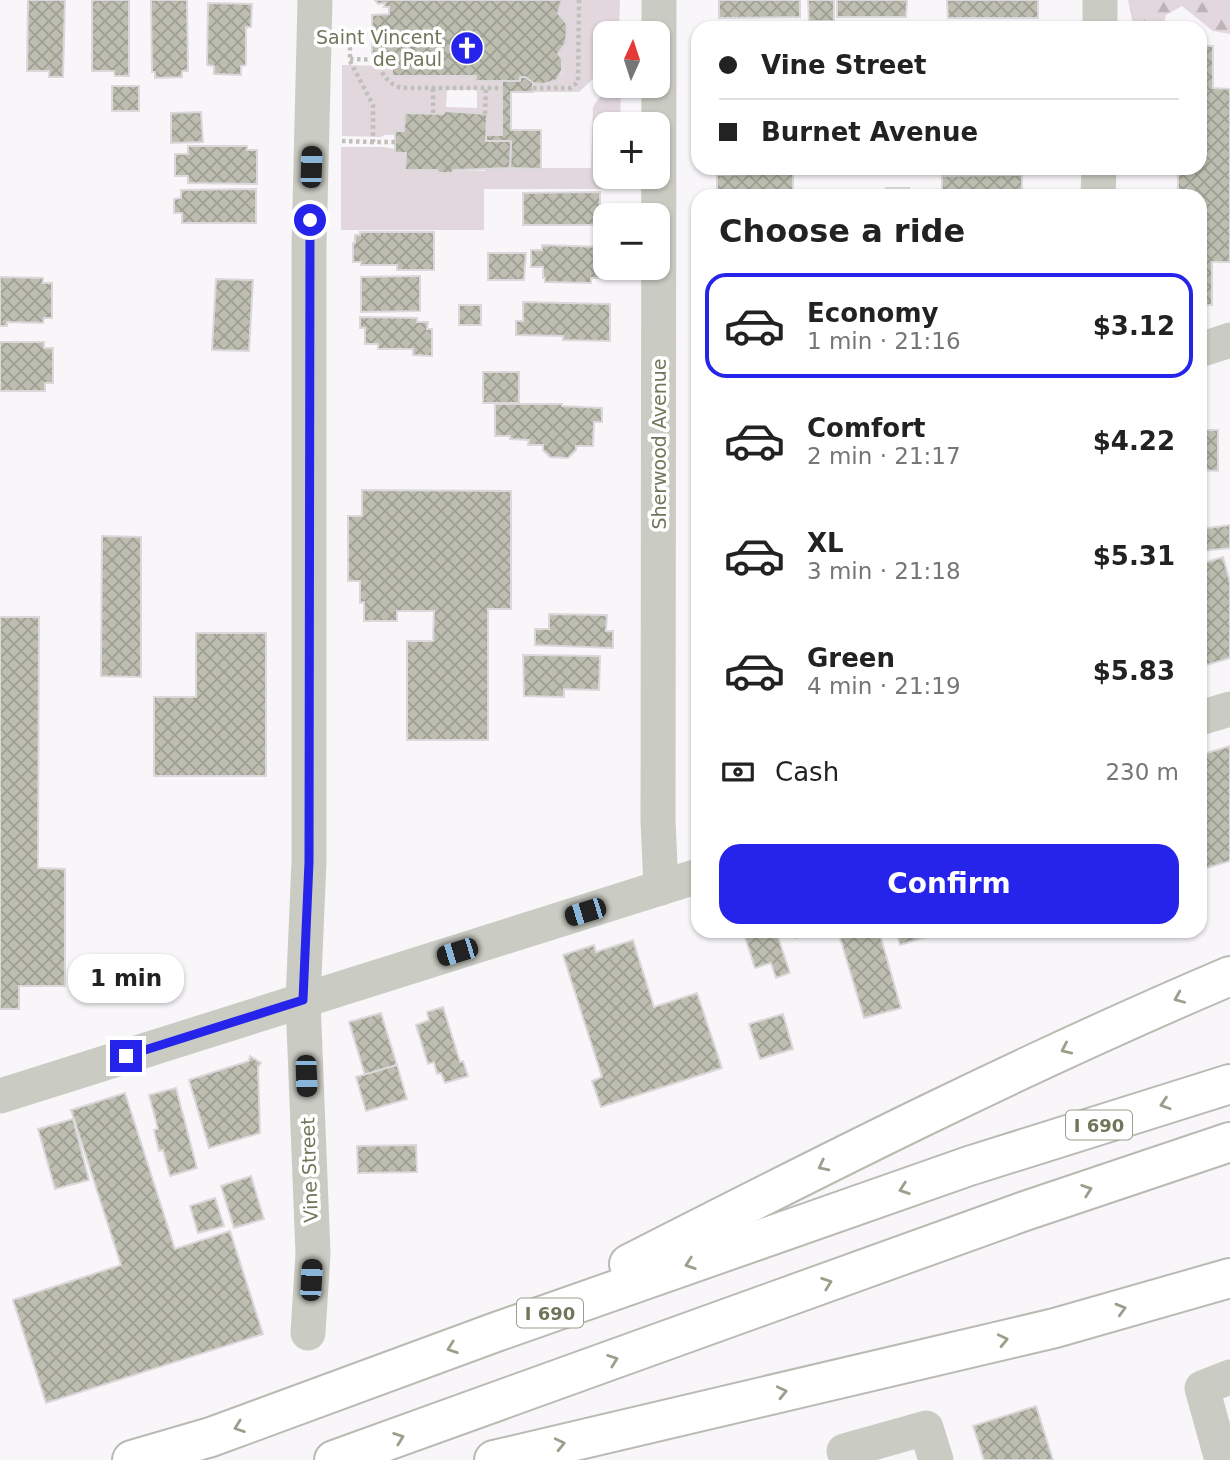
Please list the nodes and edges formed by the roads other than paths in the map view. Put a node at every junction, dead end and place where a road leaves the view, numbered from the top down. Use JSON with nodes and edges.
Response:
{"nodes":[{"id":1,"x":315,"y":0,"type":"edge"},
{"id":2,"x":659,"y":0,"type":"edge"},
{"id":3,"x":1100,"y":0,"type":"edge"},
{"id":4,"x":1100,"y":21,"type":"edge"},
{"id":5,"x":1230,"y":340,"type":"edge"},
{"id":6,"x":1207,"y":348,"type":"edge"},
{"id":7,"x":1230,"y":709,"type":"edge"},
{"id":8,"x":1207,"y":716,"type":"edge"},
{"id":9,"x":691,"y":878,"type":"edge"},
{"id":10,"x":662,"y":888,"type":"junction"},
{"id":11,"x":1230,"y":976,"type":"edge"},
{"id":12,"x":303,"y":1000,"type":"junction"},
{"id":13,"x":1230,"y":1084,"type":"edge"},
{"id":14,"x":0,"y":1096,"type":"edge"},
{"id":15,"x":1230,"y":1142,"type":"edge"},
{"id":16,"x":1230,"y":1278,"type":"edge"},
{"id":17,"x":496,"y":1332,"type":"junction"},
{"id":18,"x":308,"y":1333,"type":"dead end"},
{"id":19,"x":1223,"y":1380,"type":"edge"},
{"id":20,"x":132,"y":1460,"type":"edge"},
{"id":21,"x":334,"y":1460,"type":"edge"},
{"id":22,"x":494,"y":1460,"type":"edge"},
{"id":23,"x":847,"y":1460,"type":"edge"},
{"id":24,"x":936,"y":1460,"type":"edge"},
{"id":25,"x":1222,"y":1460,"type":"edge"}],
"edges":[{"from":1,"to":12,"type":"street","name":"Vine Street"},
{"from":2,"to":10,"type":"street","name":"Sherwood Avenue"},
{"from":3,"to":4,"type":"street"},
{"from":5,"to":6,"type":"street"},
{"from":7,"to":8,"type":"street"},
{"from":9,"to":10,"type":"street"},
{"from":10,"to":12,"type":"street"},
{"from":11,"to":17,"type":"highway","one_way":true},
{"from":12,"to":14,"type":"street"},
{"from":12,"to":18,"type":"street","name":"Vine Street"},
{"from":13,"to":17,"type":"highway","number":"I 690","one_way":true},
{"from":21,"to":15,"type":"highway","one_way":true},
{"from":22,"to":16,"type":"highway","one_way":true},
{"from":17,"to":20,"type":"highway","number":"I 690","one_way":true},
{"from":19,"to":25,"type":"street"},
{"from":23,"to":24,"type":"street"}]}
